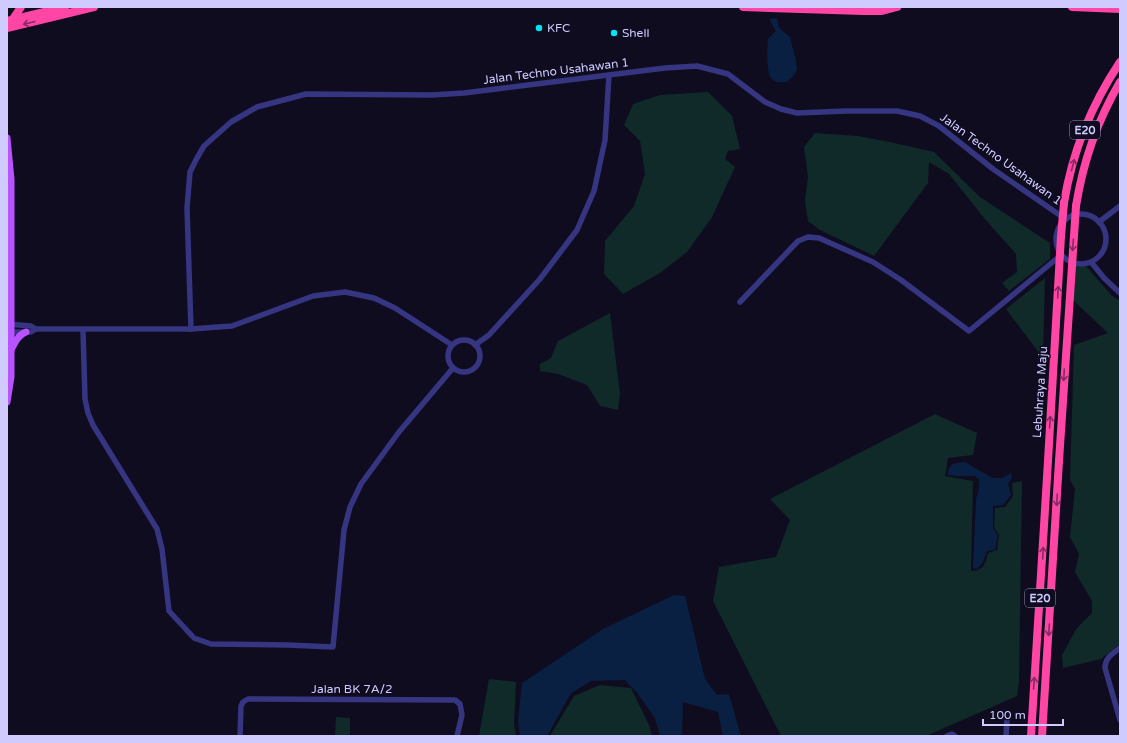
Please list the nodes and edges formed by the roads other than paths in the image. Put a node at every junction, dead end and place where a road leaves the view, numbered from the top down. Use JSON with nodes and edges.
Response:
{"nodes":[{"id":1,"x":21,"y":7,"type":"edge"},
{"id":2,"x":65,"y":7,"type":"edge"},
{"id":3,"x":94,"y":7,"type":"edge"},
{"id":4,"x":743,"y":7,"type":"edge"},
{"id":5,"x":897,"y":7,"type":"edge"},
{"id":6,"x":1072,"y":7,"type":"edge"},
{"id":7,"x":1120,"y":9,"type":"edge"},
{"id":8,"x":10,"y":24,"type":"edge"},
{"id":9,"x":7,"y":34,"type":"edge"},
{"id":10,"x":1120,"y":62,"type":"edge"},
{"id":11,"x":609,"y":75,"type":"junction"},
{"id":12,"x":1120,"y":82,"type":"edge"},
{"id":13,"x":7,"y":138,"type":"edge"},
{"id":14,"x":1120,"y":206,"type":"edge"},
{"id":15,"x":1066,"y":219,"type":"junction"},
{"id":16,"x":1099,"y":222,"type":"junction"},
{"id":17,"x":1062,"y":255,"type":"junction"},
{"id":18,"x":1091,"y":262,"type":"junction"},
{"id":19,"x":1120,"y":293,"type":"edge"},
{"id":20,"x":740,"y":302,"type":"dead end"},
{"id":21,"x":9,"y":324,"type":"edge"},
{"id":22,"x":36,"y":329,"type":"junction"},
{"id":23,"x":191,"y":329,"type":"junction"},
{"id":24,"x":83,"y":330,"type":"junction"},
{"id":25,"x":9,"y":332,"type":"edge"},
{"id":26,"x":26,"y":332,"type":"junction"},
{"id":27,"x":452,"y":345,"type":"junction"},
{"id":28,"x":475,"y":346,"type":"junction"},
{"id":29,"x":11,"y":350,"type":"junction"},
{"id":30,"x":453,"y":368,"type":"junction"},
{"id":31,"x":7,"y":402,"type":"edge"},
{"id":32,"x":1120,"y":648,"type":"edge"},
{"id":33,"x":1007,"y":720,"type":"dead end"},
{"id":34,"x":1120,"y":720,"type":"edge"},
{"id":35,"x":240,"y":736,"type":"edge"},
{"id":36,"x":457,"y":736,"type":"edge"},
{"id":37,"x":1006,"y":736,"type":"edge"},
{"id":38,"x":1031,"y":736,"type":"edge"},
{"id":39,"x":1042,"y":736,"type":"edge"}],
"edges":[{"from":1,"to":8,"type":"highway"},
{"from":2,"to":8,"type":"highway"},
{"from":3,"to":8,"type":"highway","one_way":true},
{"from":4,"to":5,"type":"highway"},
{"from":6,"to":7,"type":"highway"},
{"from":8,"to":9,"type":"main road"},
{"from":38,"to":10,"type":"highway","name":"Lebuhraya Maju","number":"E20","one_way":true,"bridge":true},
{"from":11,"to":15,"type":"street","name":"Jalan Techno Usahawan 1"},
{"from":11,"to":23,"type":"street","name":"Jalan Techno Usahawan 1"},
{"from":11,"to":28,"type":"street"},
{"from":12,"to":39,"type":"highway","name":"Lebuhraya Maju","number":"E20","one_way":true,"bridge":true},
{"from":13,"to":21,"type":"main road"},
{"from":14,"to":16,"type":"street"},
{"from":15,"to":16,"type":"street"},
{"from":15,"to":17,"type":"street"},
{"from":16,"to":18,"type":"street"},
{"from":17,"to":18,"type":"street"},
{"from":17,"to":20,"type":"street"},
{"from":18,"to":19,"type":"street"},
{"from":21,"to":22,"type":"street"},
{"from":21,"to":25,"type":"main road"},
{"from":22,"to":24,"type":"street"},
{"from":22,"to":26,"type":"street"},
{"from":23,"to":24,"type":"street"},
{"from":23,"to":27,"type":"street"},
{"from":24,"to":30,"type":"street"},
{"from":25,"to":26,"type":"street"},
{"from":25,"to":29,"type":"main road"},
{"from":26,"to":29,"type":"main road"},
{"from":27,"to":28,"type":"street"},
{"from":27,"to":30,"type":"street"},
{"from":28,"to":30,"type":"street"},
{"from":29,"to":31,"type":"main road"},
{"from":32,"to":34,"type":"street"},
{"from":33,"to":37,"type":"street"},
{"from":35,"to":36,"type":"street","name":"Jalan BK 7A/2"}]}
